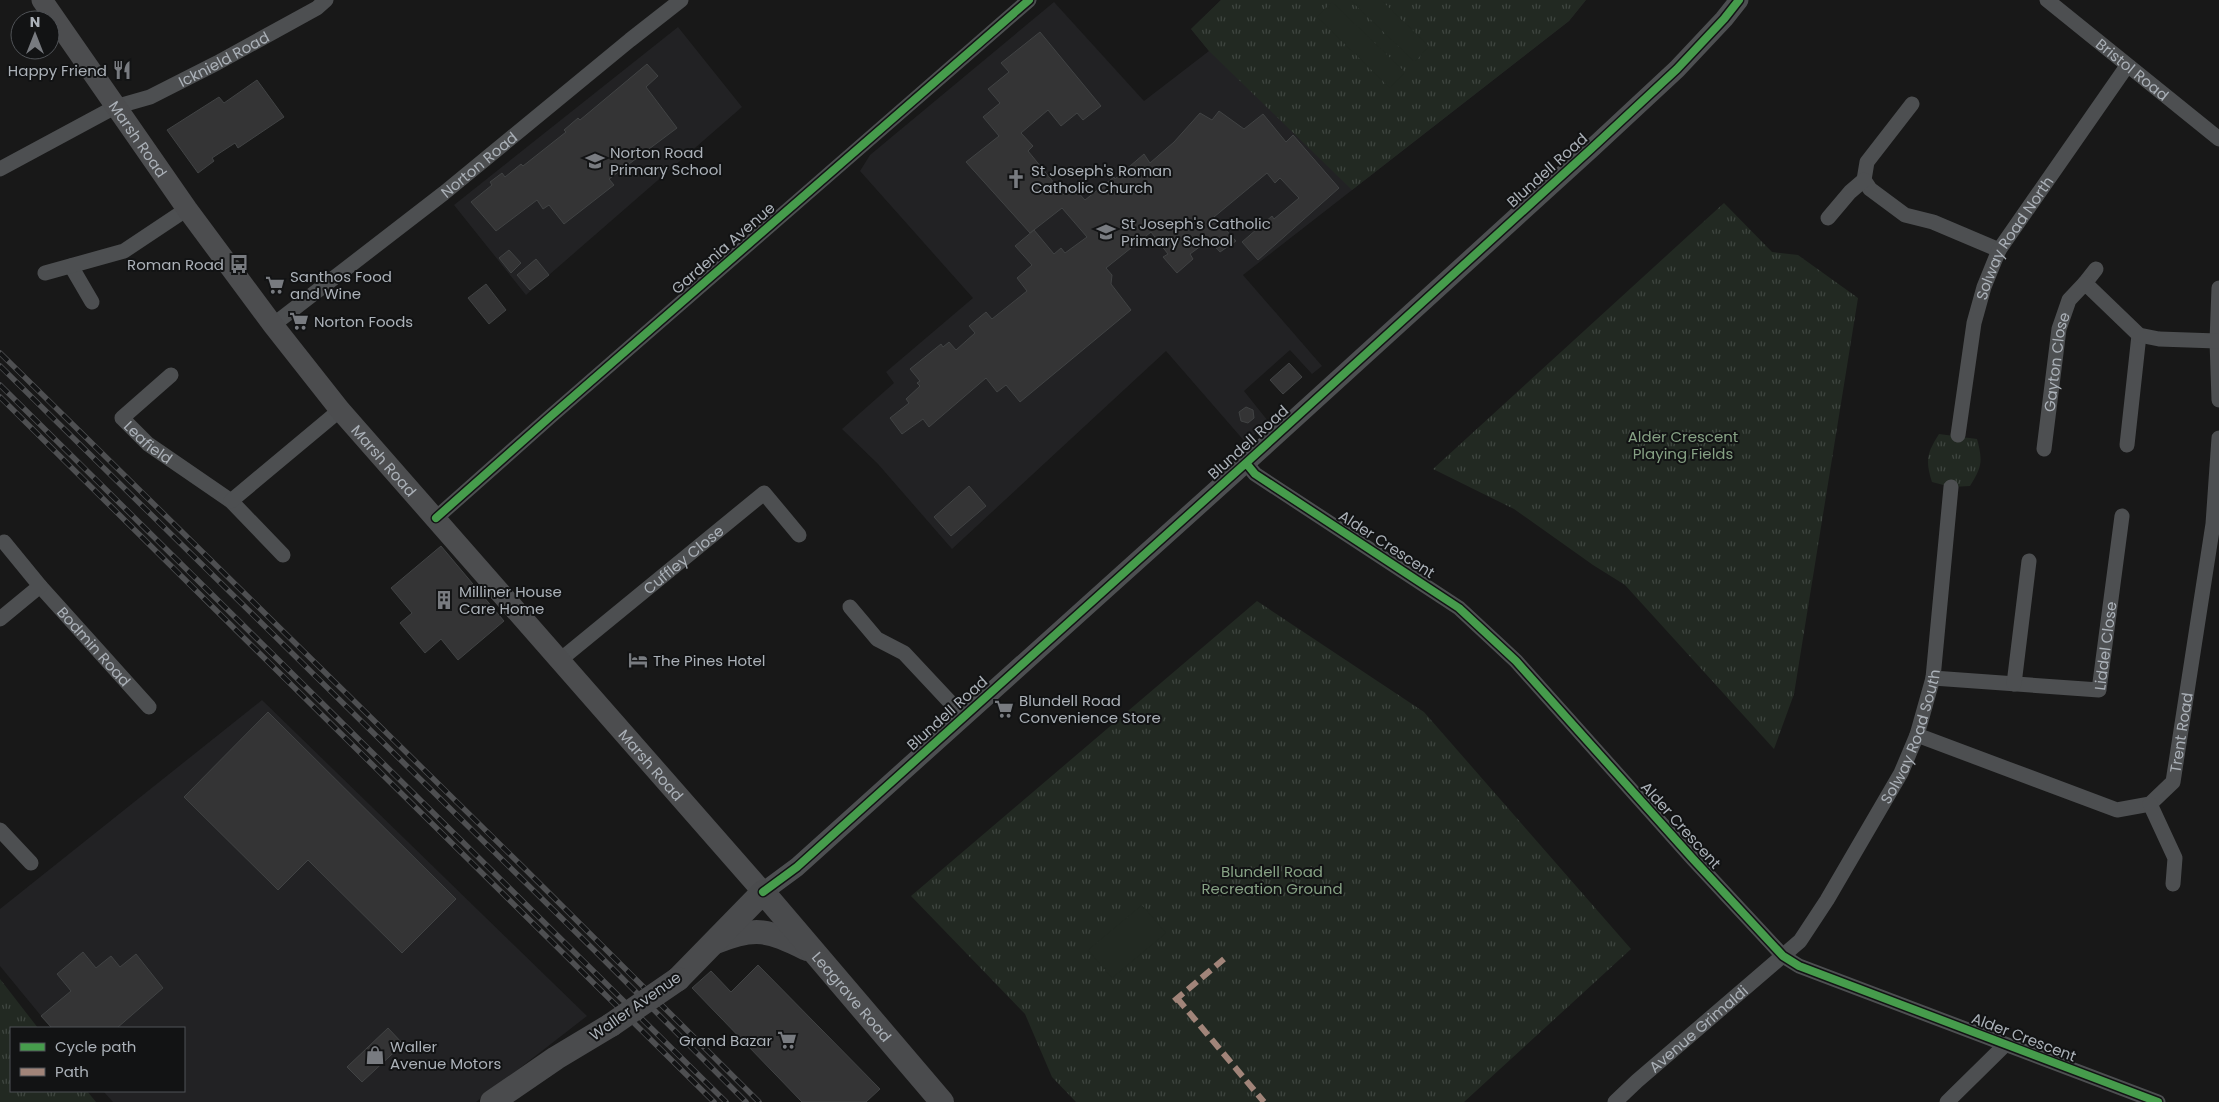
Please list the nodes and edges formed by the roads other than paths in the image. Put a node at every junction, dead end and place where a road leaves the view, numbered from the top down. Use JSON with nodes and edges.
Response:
{"nodes":[{"id":1,"x":42,"y":0,"type":"edge"},
{"id":2,"x":326,"y":0,"type":"edge"},
{"id":3,"x":681,"y":0,"type":"edge"},
{"id":4,"x":1029,"y":0,"type":"edge"},
{"id":5,"x":1739,"y":0,"type":"edge"},
{"id":6,"x":2047,"y":0,"type":"edge"},
{"id":7,"x":2127,"y":66,"type":"junction"},
{"id":8,"x":1912,"y":104,"type":"dead end"},
{"id":9,"x":115,"y":107,"type":"junction"},
{"id":10,"x":2219,"y":139,"type":"edge"},
{"id":11,"x":0,"y":169,"type":"edge"},
{"id":12,"x":1864,"y":180,"type":"junction"},
{"id":13,"x":187,"y":209,"type":"junction"},
{"id":14,"x":1828,"y":218,"type":"dead end"},
{"id":15,"x":1999,"y":250,"type":"junction"},
{"id":16,"x":70,"y":266,"type":"junction"},
{"id":17,"x":2096,"y":269,"type":"dead end"},
{"id":18,"x":45,"y":273,"type":"dead end"},
{"id":19,"x":2085,"y":283,"type":"junction"},
{"id":20,"x":2219,"y":288,"type":"edge"},
{"id":21,"x":92,"y":302,"type":"dead end"},
{"id":22,"x":273,"y":325,"type":"junction"},
{"id":23,"x":2139,"y":335,"type":"junction"},
{"id":24,"x":2218,"y":341,"type":"junction"},
{"id":25,"x":170,"y":375,"type":"dead end"},
{"id":26,"x":2219,"y":400,"type":"edge"},
{"id":27,"x":340,"y":410,"type":"junction"},
{"id":28,"x":1958,"y":435,"type":"dead end"},
{"id":29,"x":2219,"y":438,"type":"edge"},
{"id":30,"x":2127,"y":446,"type":"dead end"},
{"id":31,"x":2044,"y":449,"type":"dead end"},
{"id":32,"x":1246,"y":463,"type":"junction"},
{"id":33,"x":1951,"y":487,"type":"dead end"},
{"id":34,"x":231,"y":501,"type":"junction"},
{"id":35,"x":2122,"y":516,"type":"dead end"},
{"id":36,"x":436,"y":518,"type":"junction"},
{"id":37,"x":799,"y":535,"type":"dead end"},
{"id":38,"x":4,"y":542,"type":"dead end"},
{"id":39,"x":283,"y":555,"type":"dead end"},
{"id":40,"x":2029,"y":561,"type":"dead end"},
{"id":41,"x":40,"y":586,"type":"junction"},
{"id":42,"x":850,"y":607,"type":"dead end"},
{"id":43,"x":0,"y":619,"type":"edge"},
{"id":44,"x":560,"y":660,"type":"junction"},
{"id":45,"x":1933,"y":678,"type":"junction"},
{"id":46,"x":2014,"y":684,"type":"junction"},
{"id":47,"x":149,"y":707,"type":"dead end"},
{"id":48,"x":963,"y":716,"type":"junction"},
{"id":49,"x":1917,"y":736,"type":"junction"},
{"id":50,"x":2150,"y":804,"type":"junction"},
{"id":51,"x":0,"y":830,"type":"edge"},
{"id":52,"x":31,"y":863,"type":"dead end"},
{"id":53,"x":2173,"y":884,"type":"dead end"},
{"id":54,"x":763,"y":892,"type":"junction"},
{"id":55,"x":715,"y":942,"type":"junction"},
{"id":56,"x":814,"y":952,"type":"junction"},
{"id":57,"x":1783,"y":956,"type":"junction"},
{"id":58,"x":2006,"y":1045,"type":"junction"},
{"id":59,"x":492,"y":1102,"type":"edge"},
{"id":60,"x":942,"y":1102,"type":"edge"},
{"id":61,"x":1615,"y":1102,"type":"edge"},
{"id":62,"x":1947,"y":1102,"type":"edge"},
{"id":63,"x":2158,"y":1102,"type":"edge"}],
"edges":[{"from":1,"to":9,"type":"main road","name":"Marsh Road"},
{"from":2,"to":9,"type":"street","name":"Icknield Road"},
{"from":3,"to":22,"type":"street","name":"Norton Road"},
{"from":4,"to":36,"type":"street","name":"Gardenia Avenue"},
{"from":5,"to":32,"type":"street","name":"Blundell Road"},
{"from":6,"to":7,"type":"street","name":"Bristol Road"},
{"from":7,"to":10,"type":"street","name":"Bristol Road"},
{"from":7,"to":15,"type":"street","name":"Solway Road North"},
{"from":8,"to":12,"type":"street"},
{"from":9,"to":11,"type":"street"},
{"from":9,"to":13,"type":"main road","name":"Marsh Road"},
{"from":12,"to":14,"type":"street"},
{"from":12,"to":15,"type":"street"},
{"from":13,"to":16,"type":"street"},
{"from":13,"to":22,"type":"main road","name":"Marsh Road"},
{"from":15,"to":28,"type":"street","name":"Solway Road North"},
{"from":16,"to":18,"type":"street"},
{"from":16,"to":21,"type":"street"},
{"from":17,"to":19,"type":"street","name":"Gayton Close"},
{"from":19,"to":23,"type":"street"},
{"from":19,"to":31,"type":"street","name":"Gayton Close"},
{"from":20,"to":24,"type":"street"},
{"from":22,"to":27,"type":"main road","name":"Marsh Road"},
{"from":23,"to":24,"type":"street"},
{"from":23,"to":30,"type":"street"},
{"from":24,"to":26,"type":"street"},
{"from":25,"to":34,"type":"street","name":"Leafield"},
{"from":27,"to":34,"type":"street"},
{"from":27,"to":36,"type":"main road","name":"Marsh Road"},
{"from":29,"to":50,"type":"street","name":"Trent Road"},
{"from":32,"to":48,"type":"street","name":"Blundell Road"},
{"from":32,"to":57,"type":"street","name":"Alder Crescent"},
{"from":33,"to":45,"type":"street","name":"Solway Road South"},
{"from":34,"to":39,"type":"street","name":"Leafield"},
{"from":35,"to":46,"type":"street","name":"Liddel Close"},
{"from":36,"to":44,"type":"main road","name":"Marsh Road"},
{"from":37,"to":44,"type":"street","name":"Cuffley Close"},
{"from":38,"to":41,"type":"street","name":"Bodmin Road"},
{"from":40,"to":46,"type":"street"},
{"from":41,"to":43,"type":"street"},
{"from":41,"to":47,"type":"street","name":"Bodmin Road"},
{"from":42,"to":48,"type":"street"},
{"from":44,"to":54,"type":"main road","name":"Marsh Road"},
{"from":45,"to":46,"type":"street","name":"Liddel Close"},
{"from":45,"to":49,"type":"street","name":"Solway Road South"},
{"from":48,"to":54,"type":"street","name":"Blundell Road"},
{"from":49,"to":50,"type":"street"},
{"from":49,"to":57,"type":"street","name":"Solway Road South"},
{"from":50,"to":53,"type":"street"},
{"from":51,"to":52,"type":"street"},
{"from":54,"to":55,"type":"main road","name":"Waller Avenue"},
{"from":54,"to":56,"type":"main road","name":"Leagrave Road"},
{"from":55,"to":56,"type":"main road"},
{"from":55,"to":59,"type":"main road","name":"Waller Avenue","bridge":true},
{"from":56,"to":60,"type":"main road","name":"Leagrave Road"},
{"from":57,"to":58,"type":"street","name":"Alder Crescent"},
{"from":57,"to":61,"type":"street","name":"Avenue Grimaldi"},
{"from":58,"to":62,"type":"street"},
{"from":58,"to":63,"type":"street","name":"Alder Crescent"}]}
